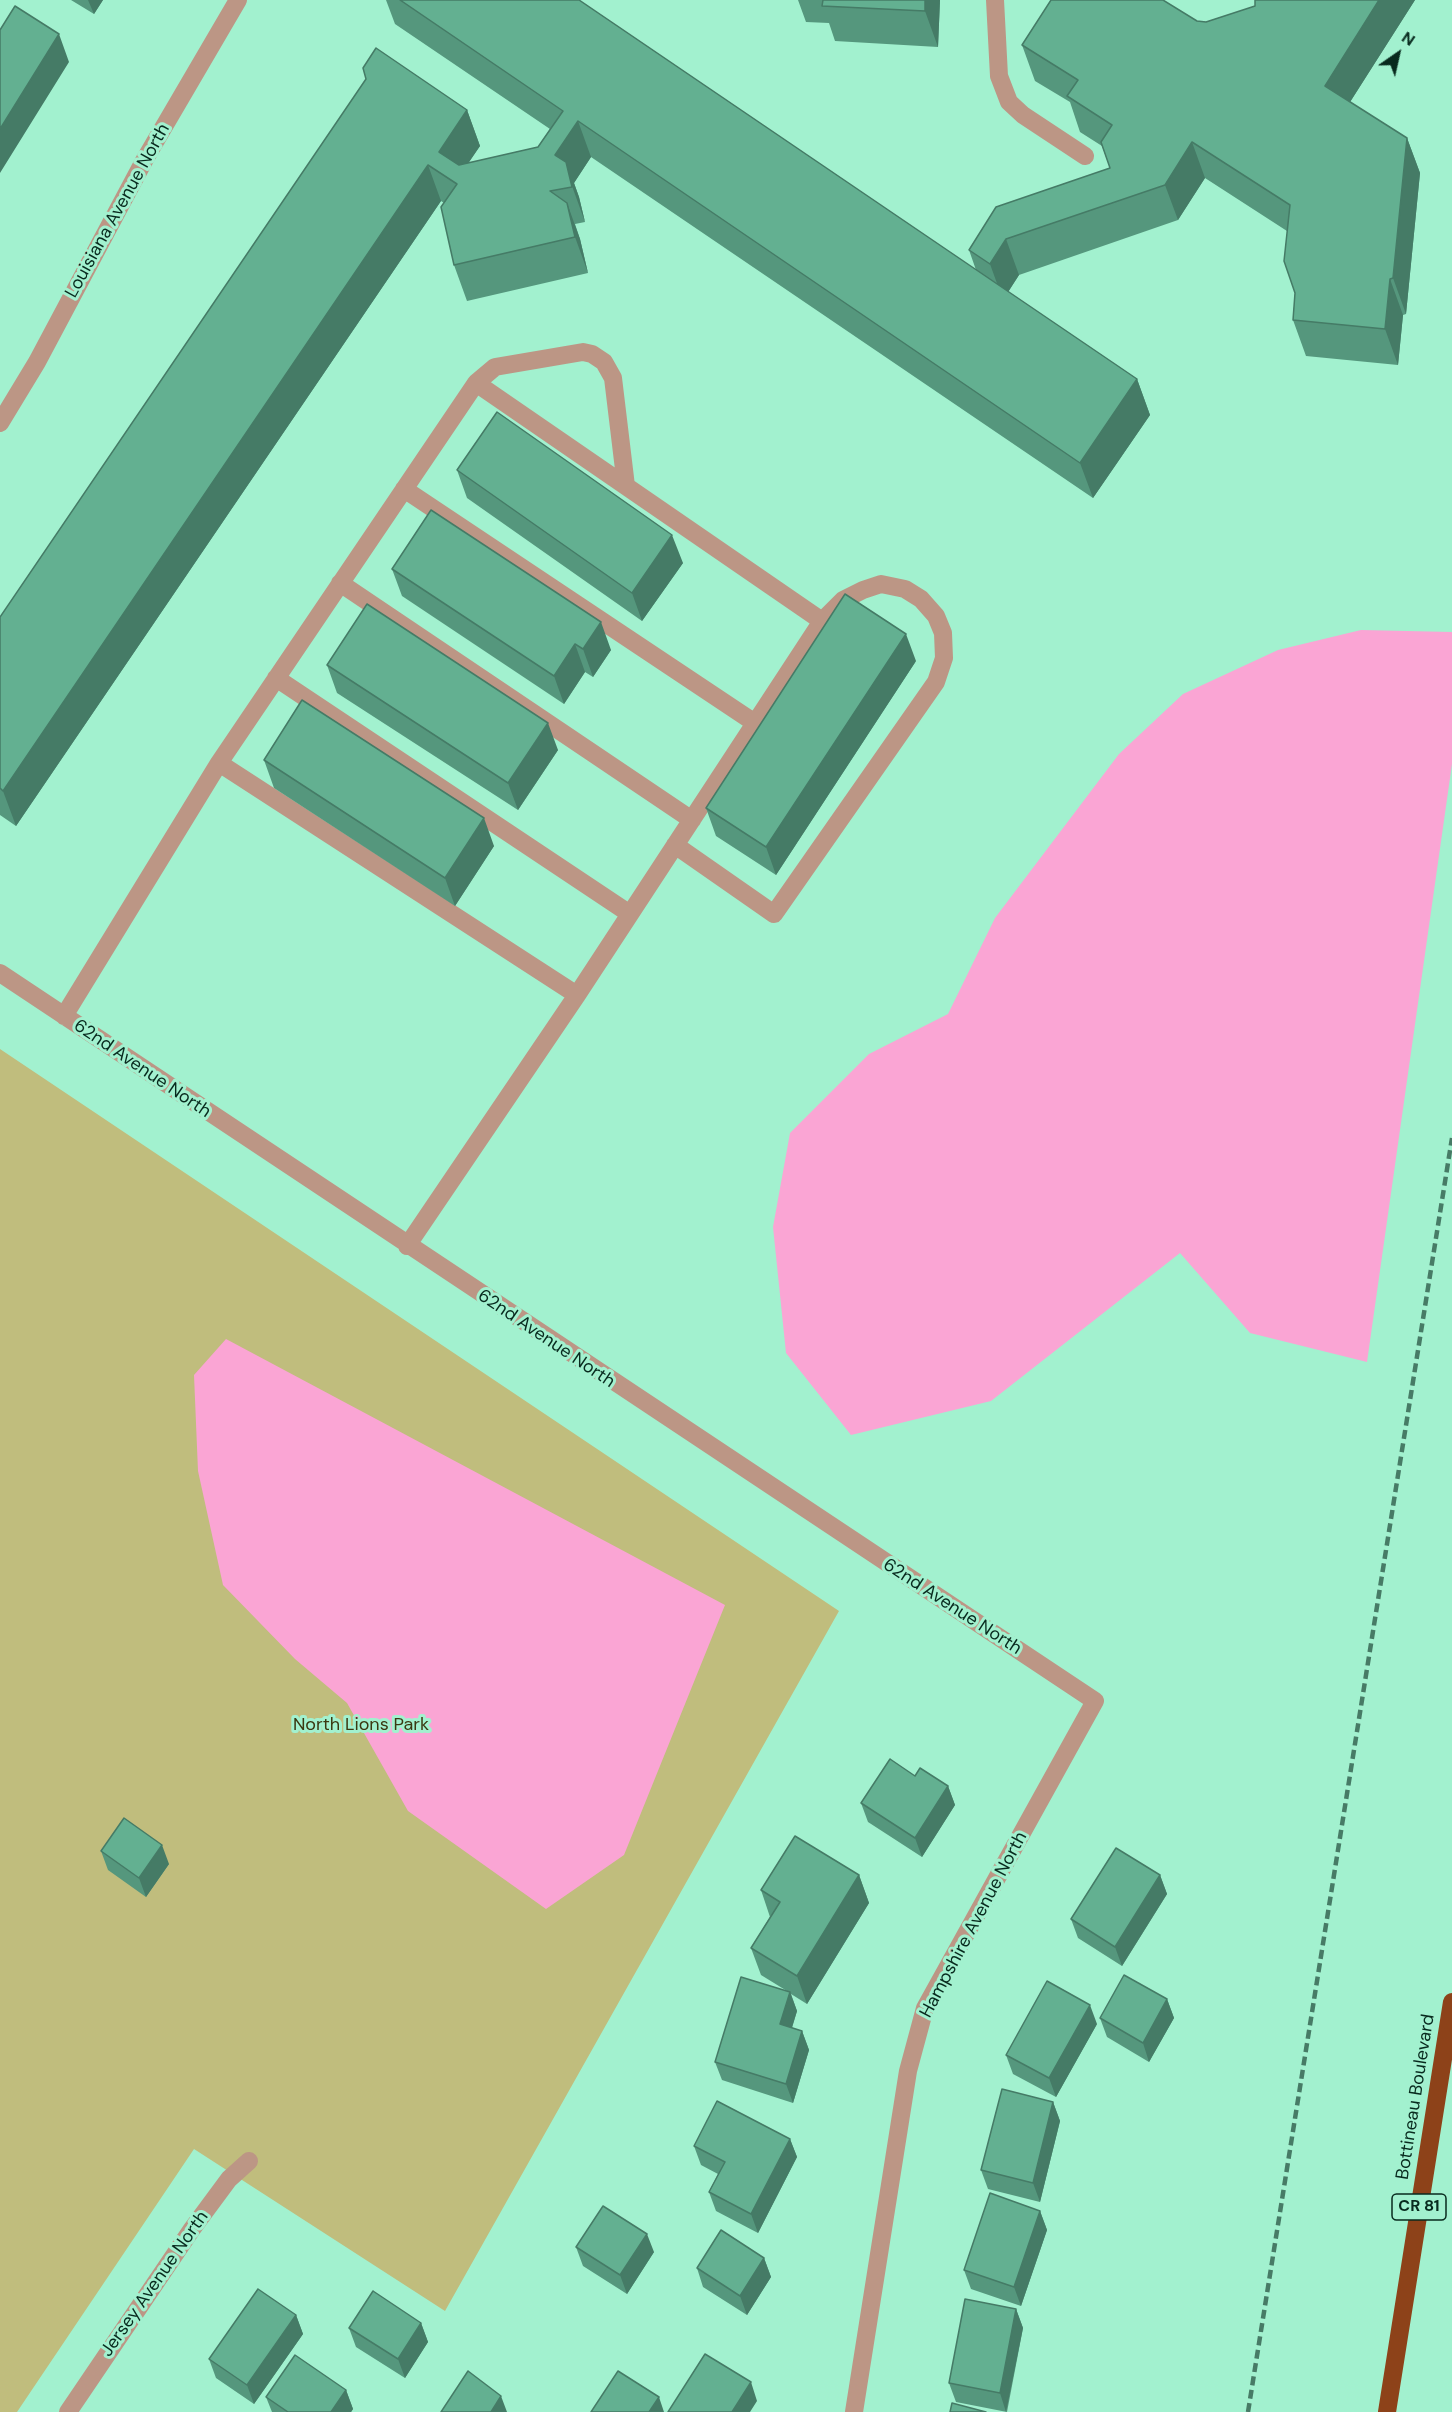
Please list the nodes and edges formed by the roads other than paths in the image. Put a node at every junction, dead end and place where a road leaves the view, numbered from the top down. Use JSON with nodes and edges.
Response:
{"nodes":[{"id":1,"x":238,"y":0,"type":"edge"},
{"id":2,"x":995,"y":0,"type":"edge"},
{"id":3,"x":1085,"y":156,"type":"dead end"},
{"id":4,"x":476,"y":383,"type":"junction"},
{"id":5,"x":0,"y":423,"type":"edge"},
{"id":6,"x":626,"y":486,"type":"junction"},
{"id":7,"x":404,"y":489,"type":"junction"},
{"id":8,"x":340,"y":584,"type":"junction"},
{"id":9,"x":822,"y":621,"type":"junction"},
{"id":10,"x":276,"y":678,"type":"junction"},
{"id":11,"x":755,"y":723,"type":"junction"},
{"id":12,"x":219,"y":763,"type":"junction"},
{"id":13,"x":692,"y":820,"type":"junction"},
{"id":14,"x":675,"y":845,"type":"junction"},
{"id":15,"x":630,"y":914,"type":"junction"},
{"id":16,"x":0,"y":974,"type":"edge"},
{"id":17,"x":577,"y":995,"type":"junction"},
{"id":18,"x":64,"y":1016,"type":"junction"},
{"id":19,"x":407,"y":1246,"type":"junction"},
{"id":20,"x":1095,"y":1701,"type":"joint"},
{"id":21,"x":1452,"y":2002,"type":"edge"},
{"id":22,"x":249,"y":2161,"type":"dead end"},
{"id":23,"x":75,"y":2409,"type":"edge"},
{"id":24,"x":854,"y":2412,"type":"edge"},
{"id":25,"x":1387,"y":2412,"type":"edge"}],
"edges":[{"from":1,"to":5,"type":"street","name":"Louisiana Avenue North"},
{"from":2,"to":3,"type":"street"},
{"from":4,"to":6,"type":"street"},
{"from":4,"to":6,"type":"street"},
{"from":4,"to":7,"type":"street"},
{"from":6,"to":9,"type":"street"},
{"from":7,"to":8,"type":"street"},
{"from":7,"to":11,"type":"street"},
{"from":8,"to":10,"type":"street"},
{"from":8,"to":13,"type":"street"},
{"from":9,"to":11,"type":"street"},
{"from":9,"to":14,"type":"street"},
{"from":10,"to":12,"type":"street"},
{"from":10,"to":15,"type":"street"},
{"from":11,"to":13,"type":"street"},
{"from":12,"to":17,"type":"street"},
{"from":12,"to":18,"type":"street"},
{"from":13,"to":14,"type":"street"},
{"from":14,"to":15,"type":"street"},
{"from":15,"to":17,"type":"street"},
{"from":16,"to":18,"type":"street","name":"62nd Avenue North"},
{"from":17,"to":19,"type":"street"},
{"from":18,"to":19,"type":"street","name":"62nd Avenue North"},
{"from":19,"to":20,"type":"street","name":"62nd Avenue North"},
{"from":20,"to":24,"type":"street","name":"Hampshire Avenue North"},
{"from":21,"to":25,"type":"highway","name":"Bottineau Boulevard","number":"CR 81"},
{"from":22,"to":23,"type":"street","name":"Jersey Avenue North"}]}
